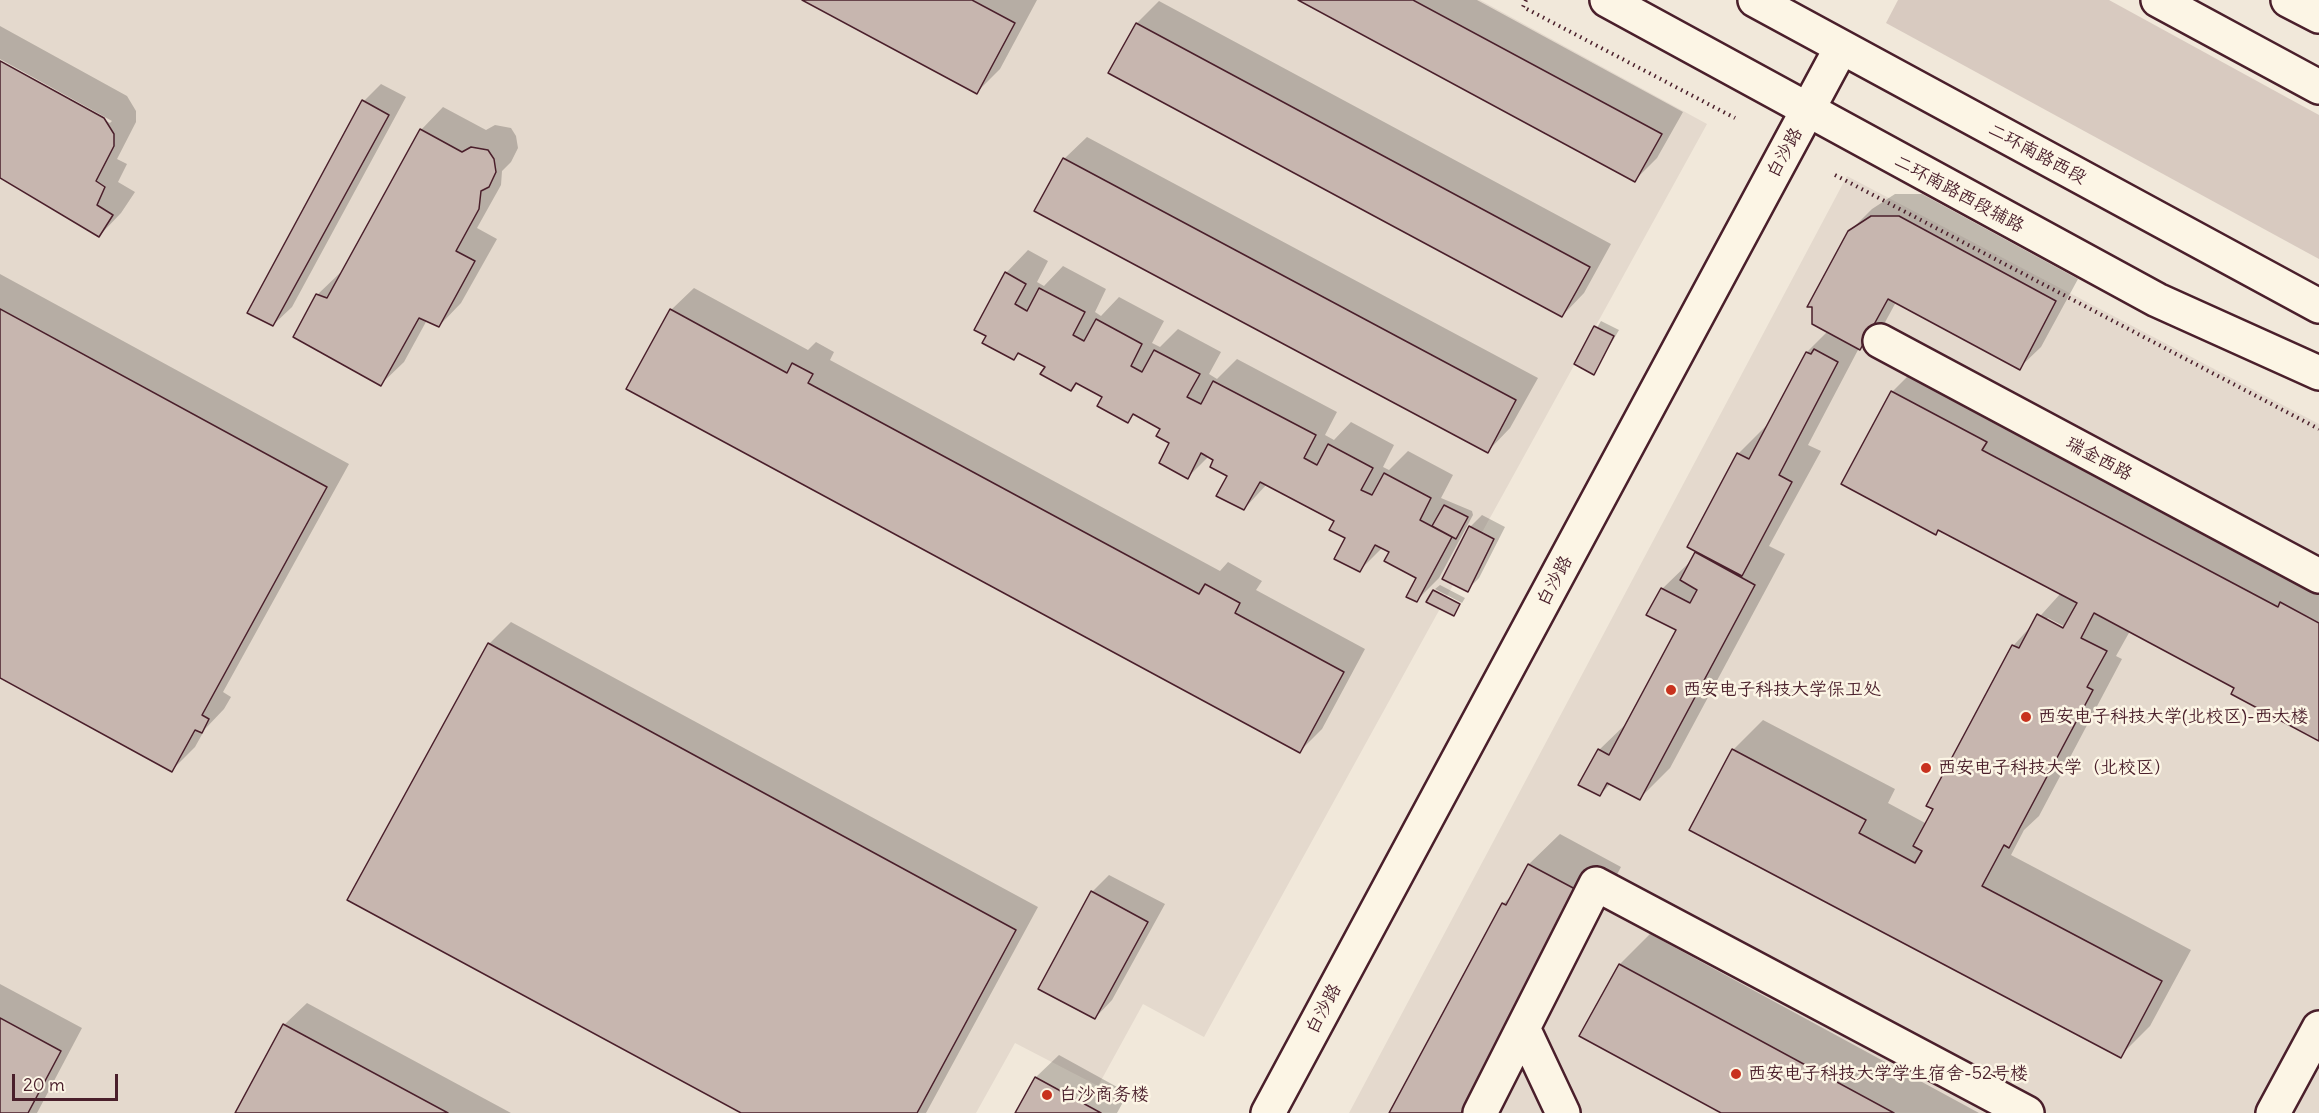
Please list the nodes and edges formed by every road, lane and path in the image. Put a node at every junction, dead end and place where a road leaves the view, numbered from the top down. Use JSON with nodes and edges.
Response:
{"nodes":[{"id":1,"x":1526,"y":0,"type":"edge"},
{"id":2,"x":1607,"y":0,"type":"edge"},
{"id":3,"x":1755,"y":0,"type":"edge"},
{"id":4,"x":2158,"y":0,"type":"edge"},
{"id":5,"x":2288,"y":0,"type":"edge"},
{"id":6,"x":2319,"y":16,"type":"edge"},
{"id":7,"x":1841,"y":48,"type":"junction"},
{"id":8,"x":2319,"y":87,"type":"edge"},
{"id":9,"x":1808,"y":112,"type":"junction"},
{"id":10,"x":1735,"y":118,"type":"dead end"},
{"id":11,"x":1835,"y":175,"type":"dead end"},
{"id":12,"x":2319,"y":306,"type":"edge"},
{"id":13,"x":1880,"y":341,"type":"dead end"},
{"id":14,"x":2319,"y":373,"type":"edge"},
{"id":15,"x":2319,"y":429,"type":"edge"},
{"id":16,"x":2319,"y":576,"type":"edge"},
{"id":17,"x":1523,"y":1028,"type":"junction"},
{"id":18,"x":2319,"y":1028,"type":"edge"},
{"id":19,"x":1268,"y":1113,"type":"edge"},
{"id":20,"x":1480,"y":1113,"type":"edge"},
{"id":21,"x":1563,"y":1113,"type":"edge"},
{"id":22,"x":2027,"y":1113,"type":"edge"},
{"id":23,"x":2273,"y":1113,"type":"edge"}],
"edges":[{"from":1,"to":10,"type":"path"},
{"from":2,"to":9,"type":"main road","name":"二环南路西段辅路"},
{"from":3,"to":7,"type":"main road","name":"二环南路西段"},
{"from":4,"to":8,"type":"main road"},
{"from":5,"to":6,"type":"main road"},
{"from":7,"to":9,"type":"main road","name":"白沙路"},
{"from":7,"to":12,"type":"main road","name":"二环南路西段"},
{"from":9,"to":14,"type":"main road","name":"二环南路西段辅路"},
{"from":9,"to":19,"type":"main road","name":"白沙路"},
{"from":11,"to":15,"type":"path"},
{"from":13,"to":16,"type":"main road","name":"瑞金西路"},
{"from":17,"to":20,"type":"main road"},
{"from":17,"to":21,"type":"main road"},
{"from":17,"to":22,"type":"main road"},
{"from":18,"to":23,"type":"main road"}]}
